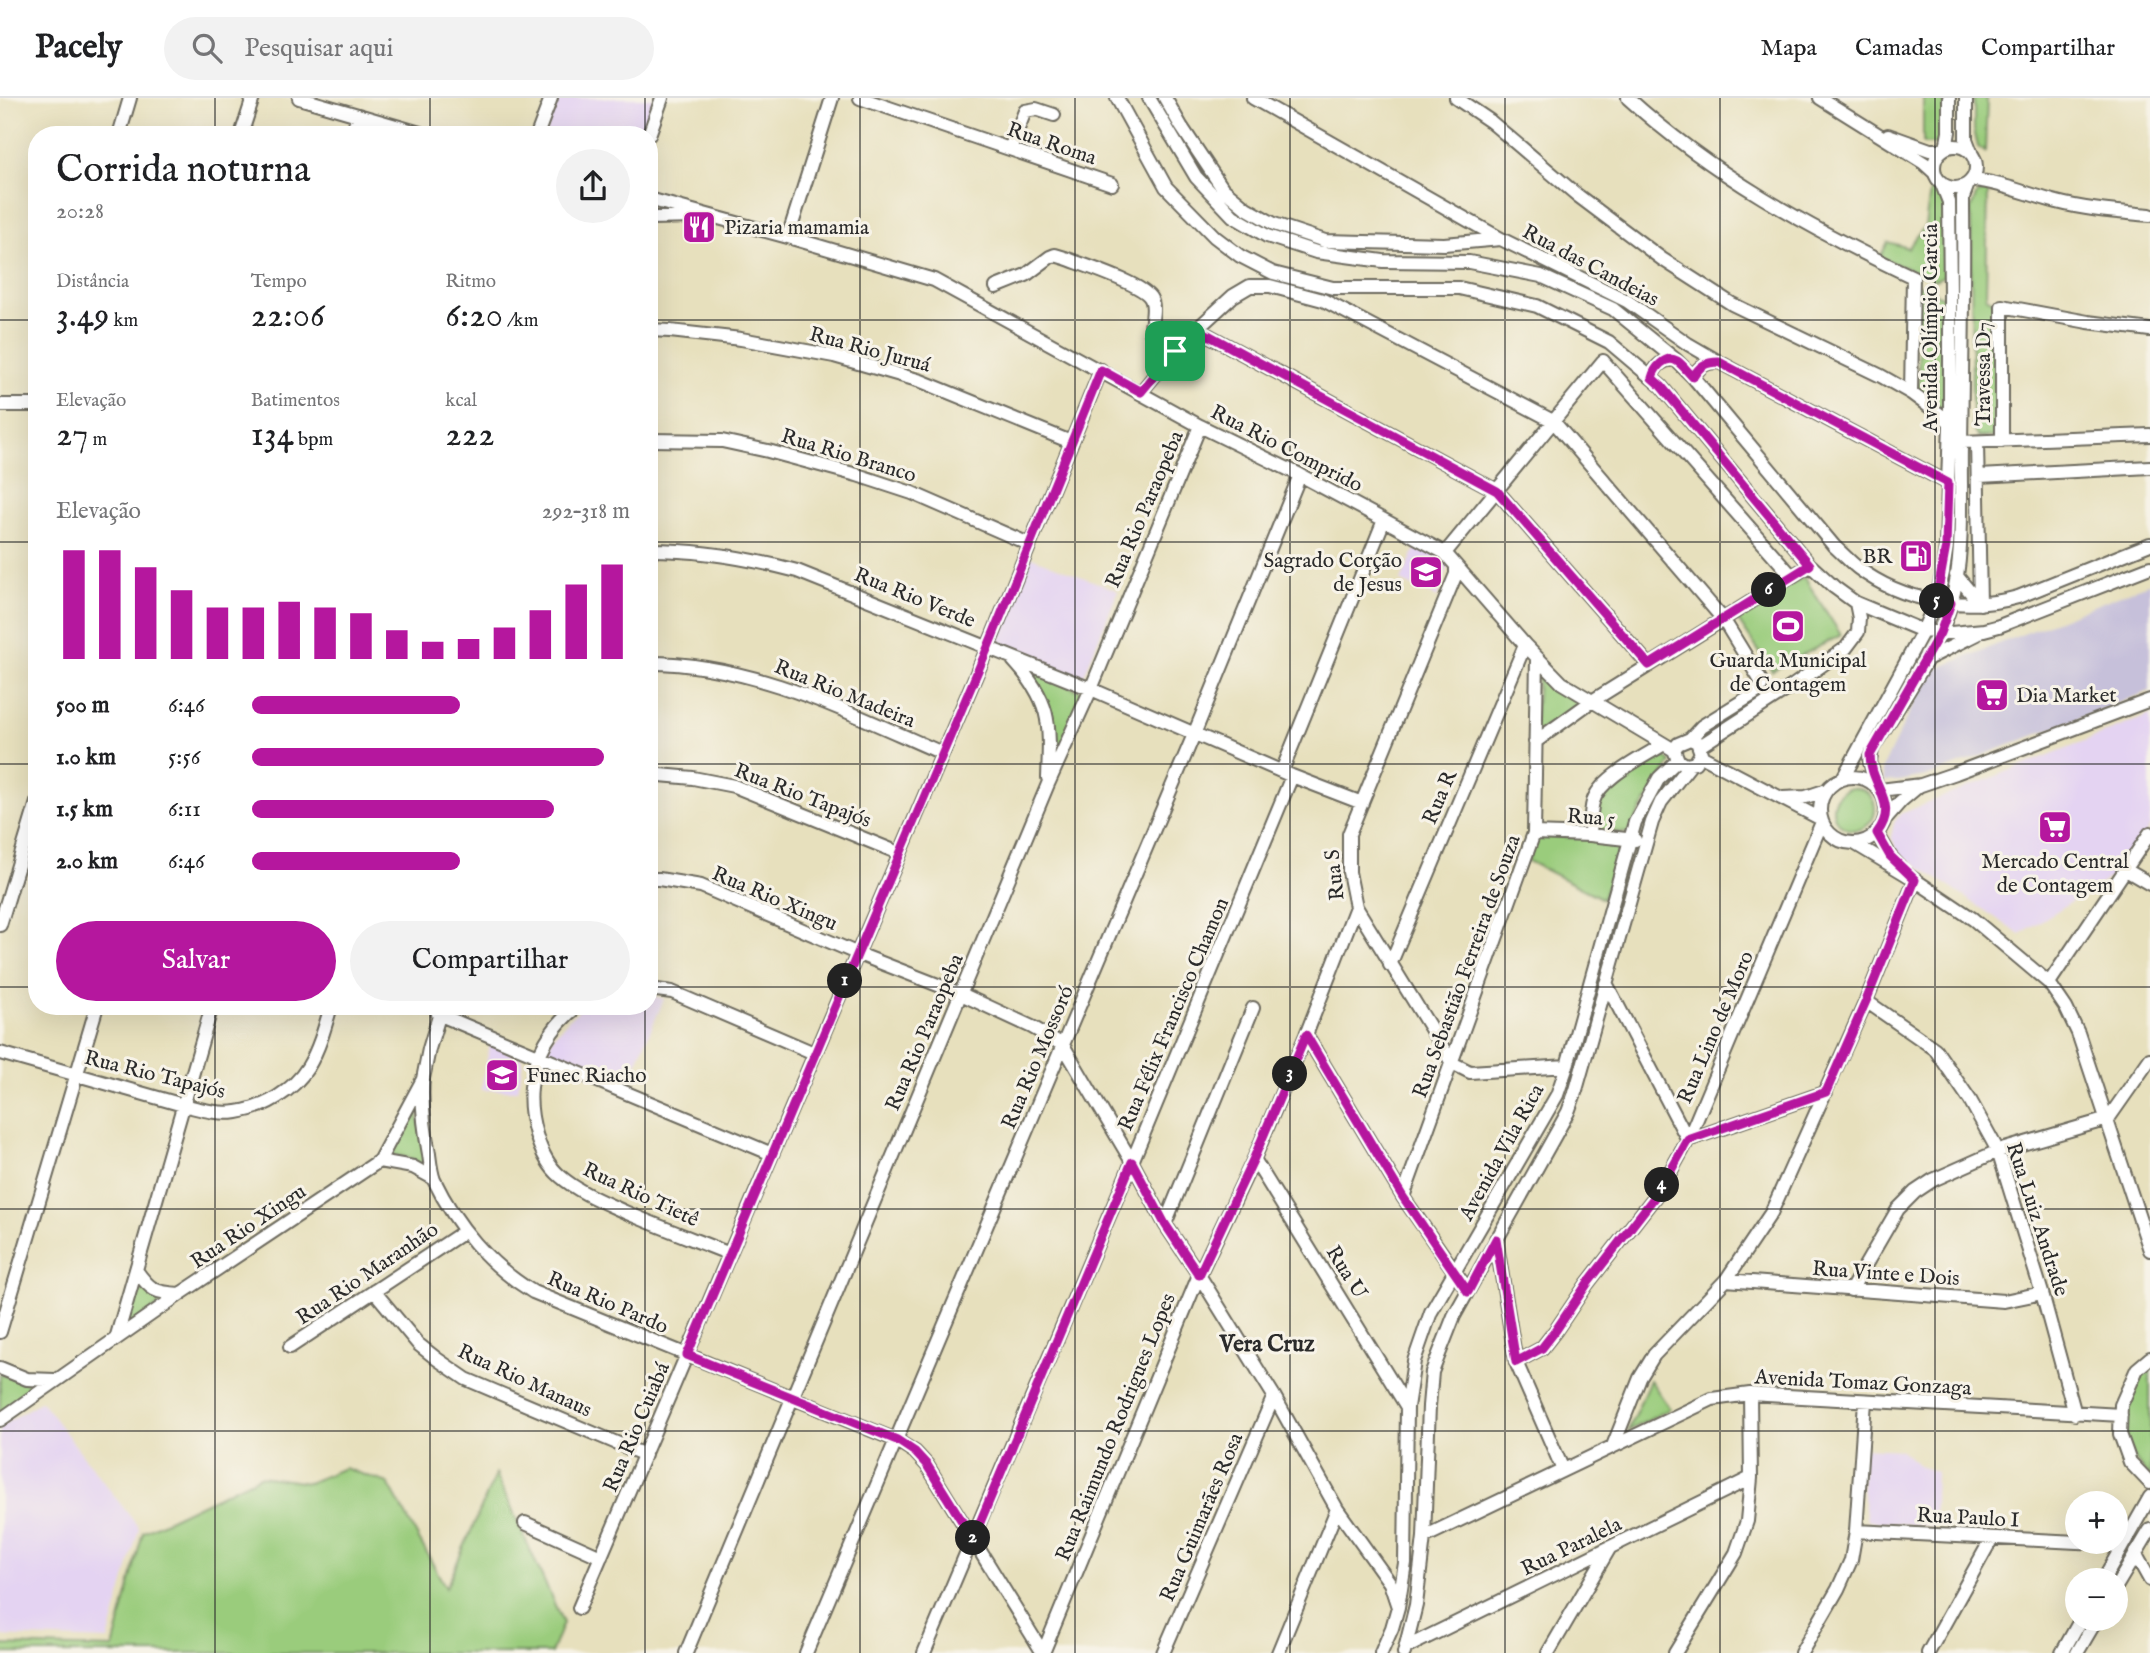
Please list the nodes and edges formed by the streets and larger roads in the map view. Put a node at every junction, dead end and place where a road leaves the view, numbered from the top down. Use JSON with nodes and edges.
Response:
{"nodes":[{"id":1,"x":130,"y":98,"type":"edge"},
{"id":2,"x":253,"y":98,"type":"edge"},
{"id":3,"x":299,"y":98,"type":"edge"},
{"id":4,"x":551,"y":98,"type":"edge"},
{"id":5,"x":662,"y":98,"type":"edge"},
{"id":6,"x":832,"y":98,"type":"edge"},
{"id":7,"x":860,"y":98,"type":"edge"},
{"id":8,"x":1117,"y":98,"type":"edge"},
{"id":9,"x":1149,"y":98,"type":"edge"},
{"id":10,"x":1165,"y":98,"type":"edge"},
{"id":11,"x":1253,"y":98,"type":"edge"},
{"id":12,"x":1457,"y":98,"type":"edge"},
{"id":13,"x":1628,"y":98,"type":"edge"},
{"id":14,"x":1819,"y":98,"type":"edge"},
{"id":15,"x":1949,"y":98,"type":"edge"},
{"id":16,"x":1966,"y":98,"type":"edge"},
{"id":17,"x":358,"y":115,"type":"junction"},
{"id":18,"x":1054,"y":115,"type":"dead end"},
{"id":19,"x":1861,"y":124,"type":"junction"},
{"id":20,"x":122,"y":126,"type":"edge"},
{"id":21,"x":245,"y":126,"type":"edge"},
{"id":22,"x":355,"y":126,"type":"edge"},
{"id":23,"x":396,"y":126,"type":"edge"},
{"id":24,"x":540,"y":126,"type":"edge"},
{"id":25,"x":652,"y":126,"type":"edge"},
{"id":26,"x":1010,"y":149,"type":"junction"},
{"id":27,"x":1944,"y":149,"type":"junction"},
{"id":28,"x":1973,"y":155,"type":"junction"},
{"id":29,"x":1938,"y":177,"type":"junction"},
{"id":30,"x":1970,"y":182,"type":"junction"},
{"id":31,"x":1112,"y":184,"type":"dead end"},
{"id":32,"x":2033,"y":196,"type":"junction"},
{"id":33,"x":658,"y":202,"type":"edge"},
{"id":34,"x":2150,"y":215,"type":"edge"},
{"id":35,"x":714,"y":216,"type":"junction"},
{"id":36,"x":658,"y":218,"type":"edge"},
{"id":37,"x":788,"y":237,"type":"junction"},
{"id":38,"x":1501,"y":239,"type":"junction"},
{"id":39,"x":996,"y":287,"type":"dead end"},
{"id":40,"x":1197,"y":329,"type":"junction"},
{"id":41,"x":658,"y":330,"type":"edge"},
{"id":42,"x":2150,"y":330,"type":"edge"},
{"id":43,"x":1688,"y":344,"type":"junction"},
{"id":44,"x":1175,"y":351,"type":"junction"},
{"id":45,"x":1676,"y":360,"type":"junction"},
{"id":46,"x":1719,"y":362,"type":"junction"},
{"id":47,"x":1101,"y":370,"type":"junction"},
{"id":48,"x":1696,"y":372,"type":"junction"},
{"id":49,"x":1652,"y":378,"type":"junction"},
{"id":50,"x":1141,"y":392,"type":"junction"},
{"id":51,"x":1911,"y":393,"type":"junction"},
{"id":52,"x":0,"y":405,"type":"edge"},
{"id":53,"x":28,"y":405,"type":"edge"},
{"id":54,"x":1553,"y":421,"type":"junction"},
{"id":55,"x":1950,"y":422,"type":"junction"},
{"id":56,"x":1200,"y":426,"type":"junction"},
{"id":57,"x":2150,"y":435,"type":"edge"},
{"id":58,"x":658,"y":440,"type":"edge"},
{"id":59,"x":2002,"y":441,"type":"junction"},
{"id":60,"x":1071,"y":442,"type":"junction"},
{"id":61,"x":1961,"y":442,"type":"junction"},
{"id":62,"x":1977,"y":442,"type":"junction"},
{"id":63,"x":2150,"y":467,"type":"edge"},
{"id":64,"x":1300,"y":475,"type":"junction"},
{"id":65,"x":1979,"y":476,"type":"junction"},
{"id":66,"x":1948,"y":483,"type":"junction"},
{"id":67,"x":1497,"y":491,"type":"junction"},
{"id":68,"x":1384,"y":520,"type":"junction"},
{"id":69,"x":1029,"y":544,"type":"junction"},
{"id":70,"x":2150,"y":544,"type":"edge"},
{"id":71,"x":658,"y":550,"type":"edge"},
{"id":72,"x":1445,"y":553,"type":"junction"},
{"id":73,"x":1810,"y":565,"type":"junction"},
{"id":74,"x":2150,"y":567,"type":"edge"},
{"id":75,"x":1456,"y":568,"type":"junction"},
{"id":76,"x":1956,"y":575,"type":"junction"},
{"id":77,"x":1792,"y":576,"type":"junction"},
{"id":78,"x":1471,"y":585,"type":"junction"},
{"id":79,"x":1445,"y":600,"type":"junction"},
{"id":80,"x":1936,"y":601,"type":"junction"},
{"id":81,"x":1856,"y":603,"type":"junction"},
{"id":82,"x":1951,"y":603,"type":"junction"},
{"id":83,"x":1980,"y":604,"type":"junction"},
{"id":84,"x":1723,"y":619,"type":"junction"},
{"id":85,"x":1984,"y":630,"type":"junction"},
{"id":86,"x":1923,"y":631,"type":"junction"},
{"id":87,"x":1940,"y":633,"type":"junction"},
{"id":88,"x":1525,"y":645,"type":"junction"},
{"id":89,"x":988,"y":647,"type":"junction"},
{"id":90,"x":1011,"y":657,"type":"junction"},
{"id":91,"x":1537,"y":658,"type":"junction"},
{"id":92,"x":1925,"y":660,"type":"junction"},
{"id":93,"x":658,"y":663,"type":"edge"},
{"id":94,"x":1649,"y":665,"type":"junction"},
{"id":95,"x":1091,"y":689,"type":"junction"},
{"id":96,"x":2150,"y":700,"type":"edge"},
{"id":97,"x":1592,"y":701,"type":"junction"},
{"id":98,"x":1195,"y":732,"type":"junction"},
{"id":99,"x":1535,"y":742,"type":"junction"},
{"id":100,"x":1682,"y":749,"type":"junction"},
{"id":101,"x":942,"y":753,"type":"junction"},
{"id":102,"x":1287,"y":774,"type":"junction"},
{"id":103,"x":658,"y":775,"type":"edge"},
{"id":104,"x":1843,"y":778,"type":"junction"},
{"id":105,"x":1048,"y":784,"type":"junction"},
{"id":106,"x":1921,"y":785,"type":"junction"},
{"id":107,"x":1879,"y":788,"type":"junction"},
{"id":108,"x":1827,"y":790,"type":"junction"},
{"id":109,"x":1779,"y":798,"type":"junction"},
{"id":110,"x":1362,"y":803,"type":"junction"},
{"id":111,"x":1886,"y":818,"type":"junction"},
{"id":112,"x":1822,"y":820,"type":"junction"},
{"id":113,"x":28,"y":831,"type":"edge"},
{"id":114,"x":1534,"y":833,"type":"junction"},
{"id":115,"x":1877,"y":833,"type":"junction"},
{"id":116,"x":2150,"y":833,"type":"edge"},
{"id":117,"x":1590,"y":835,"type":"junction"},
{"id":118,"x":1630,"y":838,"type":"junction"},
{"id":119,"x":1645,"y":843,"type":"junction"},
{"id":120,"x":1854,"y":843,"type":"junction"},
{"id":121,"x":899,"y":853,"type":"junction"},
{"id":122,"x":2126,"y":870,"type":"junction"},
{"id":123,"x":1912,"y":878,"type":"junction"},
{"id":124,"x":658,"y":879,"type":"edge"},
{"id":125,"x":2150,"y":884,"type":"edge"},
{"id":126,"x":1356,"y":907,"type":"junction"},
{"id":127,"x":1,"y":918,"type":"edge"},
{"id":128,"x":856,"y":953,"type":"junction"},
{"id":129,"x":1390,"y":965,"type":"junction"},
{"id":130,"x":1606,"y":983,"type":"junction"},
{"id":131,"x":2049,"y":983,"type":"junction"},
{"id":132,"x":658,"y":990,"type":"edge"},
{"id":133,"x":961,"y":994,"type":"junction"},
{"id":134,"x":1866,"y":1001,"type":"junction"},
{"id":135,"x":1254,"y":1008,"type":"dead end"},
{"id":136,"x":94,"y":1015,"type":"edge"},
{"id":137,"x":209,"y":1015,"type":"edge"},
{"id":138,"x":328,"y":1015,"type":"edge"},
{"id":139,"x":439,"y":1015,"type":"edge"},
{"id":140,"x":451,"y":1015,"type":"edge"},
{"id":141,"x":566,"y":1015,"type":"edge"},
{"id":142,"x":1306,"y":1035,"type":"junction"},
{"id":143,"x":1063,"y":1045,"type":"junction"},
{"id":144,"x":0,"y":1053,"type":"edge"},
{"id":145,"x":814,"y":1053,"type":"junction"},
{"id":146,"x":538,"y":1056,"type":"junction"},
{"id":147,"x":2150,"y":1059,"type":"edge"},
{"id":148,"x":1452,"y":1063,"type":"junction"},
{"id":149,"x":1567,"y":1066,"type":"junction"},
{"id":150,"x":75,"y":1074,"type":"junction"},
{"id":151,"x":423,"y":1079,"type":"junction"},
{"id":152,"x":1826,"y":1092,"type":"junction"},
{"id":153,"x":183,"y":1105,"type":"junction"},
{"id":154,"x":2108,"y":1119,"type":"junction"},
{"id":155,"x":1688,"y":1140,"type":"junction"},
{"id":156,"x":1998,"y":1151,"type":"junction"},
{"id":157,"x":772,"y":1154,"type":"junction"},
{"id":158,"x":1254,"y":1158,"type":"junction"},
{"id":159,"x":379,"y":1161,"type":"junction"},
{"id":160,"x":1132,"y":1162,"type":"junction"},
{"id":161,"x":433,"y":1178,"type":"junction"},
{"id":162,"x":1403,"y":1197,"type":"junction"},
{"id":163,"x":1165,"y":1224,"type":"junction"},
{"id":164,"x":465,"y":1231,"type":"junction"},
{"id":165,"x":1496,"y":1239,"type":"junction"},
{"id":166,"x":2150,"y":1250,"type":"edge"},
{"id":167,"x":730,"y":1254,"type":"junction"},
{"id":168,"x":136,"y":1269,"type":"junction"},
{"id":169,"x":1455,"y":1272,"type":"junction"},
{"id":170,"x":1199,"y":1275,"type":"junction"},
{"id":171,"x":1726,"y":1280,"type":"junction"},
{"id":172,"x":1851,"y":1290,"type":"junction"},
{"id":173,"x":374,"y":1291,"type":"junction"},
{"id":174,"x":1468,"y":1292,"type":"junction"},
{"id":175,"x":2042,"y":1293,"type":"junction"},
{"id":176,"x":180,"y":1294,"type":"junction"},
{"id":177,"x":0,"y":1332,"type":"edge"},
{"id":178,"x":116,"y":1339,"type":"junction"},
{"id":179,"x":290,"y":1347,"type":"dead end"},
{"id":180,"x":687,"y":1355,"type":"junction"},
{"id":181,"x":2150,"y":1358,"type":"edge"},
{"id":182,"x":1516,"y":1362,"type":"junction"},
{"id":183,"x":0,"y":1368,"type":"edge"},
{"id":184,"x":55,"y":1380,"type":"junction"},
{"id":185,"x":1750,"y":1394,"type":"junction"},
{"id":186,"x":1274,"y":1396,"type":"junction"},
{"id":187,"x":792,"y":1399,"type":"junction"},
{"id":188,"x":1865,"y":1401,"type":"junction"},
{"id":189,"x":1407,"y":1407,"type":"junction"},
{"id":190,"x":2075,"y":1413,"type":"junction"},
{"id":191,"x":2121,"y":1415,"type":"junction"},
{"id":192,"x":0,"y":1420,"type":"edge"},
{"id":193,"x":897,"y":1440,"type":"junction"},
{"id":194,"x":1613,"y":1446,"type":"junction"},
{"id":195,"x":645,"y":1455,"type":"junction"},
{"id":196,"x":1563,"y":1471,"type":"junction"},
{"id":197,"x":1751,"y":1478,"type":"junction"},
{"id":198,"x":2150,"y":1483,"type":"edge"},
{"id":199,"x":2150,"y":1497,"type":"edge"},
{"id":200,"x":1337,"y":1509,"type":"junction"},
{"id":201,"x":525,"y":1524,"type":"dead end"},
{"id":202,"x":2150,"y":1530,"type":"edge"},
{"id":203,"x":1856,"y":1531,"type":"junction"},
{"id":204,"x":2128,"y":1535,"type":"edge"},
{"id":205,"x":1424,"y":1538,"type":"junction"},
{"id":206,"x":1992,"y":1538,"type":"junction"},
{"id":207,"x":973,"y":1539,"type":"junction"},
{"id":208,"x":2065,"y":1541,"type":"edge"},
{"id":209,"x":1609,"y":1549,"type":"junction"},
{"id":210,"x":2136,"y":1553,"type":"junction"},
{"id":211,"x":601,"y":1557,"type":"junction"},
{"id":212,"x":1405,"y":1563,"type":"junction"},
{"id":213,"x":2127,"y":1568,"type":"edge"},
{"id":214,"x":1383,"y":1574,"type":"junction"},
{"id":215,"x":2150,"y":1580,"type":"edge"},
{"id":216,"x":1398,"y":1606,"type":"junction"},
{"id":217,"x":579,"y":1608,"type":"dead end"},
{"id":218,"x":2074,"y":1631,"type":"edge"},
{"id":219,"x":2090,"y":1631,"type":"edge"},
{"id":220,"x":1405,"y":1650,"type":"edge"},
{"id":221,"x":686,"y":1653,"type":"edge"},
{"id":222,"x":806,"y":1653,"type":"edge"},
{"id":223,"x":924,"y":1653,"type":"edge"},
{"id":224,"x":1043,"y":1653,"type":"edge"},
{"id":225,"x":1163,"y":1653,"type":"edge"},
{"id":226,"x":1278,"y":1653,"type":"edge"},
{"id":227,"x":1381,"y":1653,"type":"edge"},
{"id":228,"x":1548,"y":1653,"type":"edge"},
{"id":229,"x":1675,"y":1653,"type":"edge"},
{"id":230,"x":1801,"y":1653,"type":"edge"},
{"id":231,"x":1928,"y":1653,"type":"edge"},
{"id":232,"x":2062,"y":1653,"type":"edge"},
{"id":233,"x":2077,"y":1653,"type":"edge"}],
"edges":[{"from":1,"to":20,"type":"street"},
{"from":2,"to":21,"type":"street"},
{"from":3,"to":17,"type":"street"},
{"from":4,"to":24,"type":"street"},
{"from":5,"to":25,"type":"street"},
{"from":6,"to":37,"type":"street"},
{"from":7,"to":26,"type":"street","name":"Rua Roma"},
{"from":8,"to":49,"type":"street"},
{"from":9,"to":45,"type":"street"},
{"from":10,"to":38,"type":"street"},
{"from":11,"to":38,"type":"street","name":"Rua das Candeias"},
{"from":12,"to":51,"type":"street"},
{"from":13,"to":51,"type":"street"},
{"from":14,"to":19,"type":"street"},
{"from":15,"to":27,"type":"street"},
{"from":16,"to":28,"type":"street"},
{"from":17,"to":22,"type":"street"},
{"from":17,"to":23,"type":"street"},
{"from":18,"to":26,"type":"street"},
{"from":19,"to":27,"type":"street"},
{"from":19,"to":29,"type":"street"},
{"from":26,"to":31,"type":"street","name":"Rua Roma"},
{"from":27,"to":28,"type":"street"},
{"from":27,"to":29,"type":"street"},
{"from":28,"to":30,"type":"street"},
{"from":28,"to":32,"type":"street"},
{"from":29,"to":30,"type":"street"},
{"from":29,"to":55,"type":"street","name":"Avenida Olímpio Garcia"},
{"from":30,"to":32,"type":"street"},
{"from":30,"to":61,"type":"street","name":"Avenida Olímpio Garcia"},
{"from":32,"to":34,"type":"street"},
{"from":33,"to":35,"type":"street","name":"Rua Rio Comprido"},
{"from":35,"to":36,"type":"street"},
{"from":35,"to":37,"type":"street","name":"Rua Rio Comprido"},
{"from":37,"to":47,"type":"street","name":"Rua Rio Comprido"},
{"from":38,"to":43,"type":"street","name":"Rua das Candeias"},
{"from":39,"to":44,"type":"street"},
{"from":40,"to":44,"type":"street"},
{"from":40,"to":54,"type":"street"},
{"from":40,"to":67,"type":"street"},
{"from":41,"to":60,"type":"street","name":"Rua Rio Juruá"},
{"from":42,"to":59,"type":"street","name":"Travessa D7"},
{"from":43,"to":46,"type":"street","name":"Rua das Candeias"},
{"from":43,"to":48,"type":"street"},
{"from":44,"to":50,"type":"street"},
{"from":45,"to":48,"type":"street"},
{"from":45,"to":49,"type":"street"},
{"from":46,"to":48,"type":"street"},
{"from":46,"to":66,"type":"street","name":"Rua das Candeias"},
{"from":47,"to":50,"type":"street","name":"Rua Rio Comprido"},
{"from":47,"to":60,"type":"street","name":"Rua Rio Cuiabá"},
{"from":48,"to":80,"type":"street"},
{"from":49,"to":73,"type":"street"},
{"from":50,"to":56,"type":"street","name":"Rua Rio Comprido"},
{"from":51,"to":55,"type":"street"},
{"from":52,"to":53,"type":"street"},
{"from":54,"to":67,"type":"street"},
{"from":54,"to":77,"type":"street"},
{"from":54,"to":84,"type":"street"},
{"from":55,"to":66,"type":"street","name":"Avenida Olímpio Garcia"},
{"from":56,"to":64,"type":"street","name":"Rua Rio Comprido"},
{"from":56,"to":95,"type":"street","name":"Rua Rio Paraopeba"},
{"from":57,"to":59,"type":"street"},
{"from":58,"to":69,"type":"street","name":"Rua Rio Branco"},
{"from":59,"to":62,"type":"street"},
{"from":60,"to":69,"type":"street","name":"Rua Rio Cuiabá"},
{"from":61,"to":62,"type":"street"},
{"from":61,"to":76,"type":"street","name":"Avenida Olímpio Garcia"},
{"from":62,"to":65,"type":"street"},
{"from":63,"to":65,"type":"street"},
{"from":64,"to":68,"type":"street","name":"Rua Rio Comprido"},
{"from":64,"to":98,"type":"street","name":"Rua Rio Mossoró"},
{"from":65,"to":83,"type":"street"},
{"from":66,"to":80,"type":"street","name":"Avenida Olímpio Garcia"},
{"from":67,"to":72,"type":"street"},
{"from":67,"to":94,"type":"street"},
{"from":68,"to":72,"type":"street","name":"Rua Rio Comprido"},
{"from":68,"to":102,"type":"street","name":"Rua Félix Francisco Chamon"},
{"from":69,"to":89,"type":"street","name":"Rua Rio Cuiabá"},
{"from":70,"to":83,"type":"street"},
{"from":71,"to":89,"type":"street","name":"Rua Rio Verde"},
{"from":72,"to":75,"type":"street","name":"Rua Rio Comprido"},
{"from":73,"to":77,"type":"street"},
{"from":73,"to":81,"type":"street"},
{"from":74,"to":85,"type":"street"},
{"from":75,"to":78,"type":"street","name":"Rua Rio Comprido"},
{"from":75,"to":79,"type":"street","name":"Rua S"},
{"from":76,"to":82,"type":"street","name":"Avenida Olímpio Garcia"},
{"from":76,"to":83,"type":"street"},
{"from":77,"to":84,"type":"street"},
{"from":78,"to":79,"type":"street"},
{"from":78,"to":88,"type":"street","name":"Rua Rio Comprido"},
{"from":79,"to":110,"type":"street","name":"Rua S"},
{"from":80,"to":82,"type":"street"},
{"from":80,"to":86,"type":"street"},
{"from":81,"to":86,"type":"street"},
{"from":81,"to":100,"type":"street","name":"Avenida Vila Rica"},
{"from":82,"to":83,"type":"street"},
{"from":82,"to":87,"type":"street"},
{"from":84,"to":94,"type":"street"},
{"from":84,"to":100,"type":"street"},
{"from":85,"to":87,"type":"street"},
{"from":85,"to":92,"type":"street"},
{"from":86,"to":87,"type":"street"},
{"from":86,"to":104,"type":"street"},
{"from":87,"to":92,"type":"street"},
{"from":88,"to":91,"type":"street","name":"Rua Rio Comprido"},
{"from":88,"to":129,"type":"street","name":"Rua R"},
{"from":89,"to":90,"type":"street","name":"Rua Rio Verde"},
{"from":89,"to":101,"type":"street","name":"Rua Rio Cuiabá"},
{"from":90,"to":95,"type":"street","name":"Rua Rio Verde"},
{"from":90,"to":105,"type":"street"},
{"from":91,"to":97,"type":"street","name":"Rua Rio Comprido"},
{"from":91,"to":99,"type":"street","name":"Rua Sebastião Ferreira de Souza"},
{"from":92,"to":107,"type":"street"},
{"from":93,"to":101,"type":"street","name":"Rua Rio Madeira"},
{"from":94,"to":97,"type":"street"},
{"from":95,"to":98,"type":"street","name":"Rua Rio Verde"},
{"from":95,"to":105,"type":"street","name":"Rua Rio Paraopeba"},
{"from":96,"to":106,"type":"street"},
{"from":97,"to":99,"type":"street"},
{"from":97,"to":100,"type":"street","name":"Rua Rio Comprido"},
{"from":98,"to":102,"type":"street","name":"Rua Rio Verde"},
{"from":98,"to":143,"type":"street","name":"Rua Rio Mossoró"},
{"from":99,"to":114,"type":"street","name":"Rua Sebastião Ferreira de Souza"},
{"from":100,"to":109,"type":"street","name":"Rua Rio Comprido"},
{"from":100,"to":117,"type":"street"},
{"from":100,"to":118,"type":"street","name":"Avenida Vila Rica"},
{"from":100,"to":119,"type":"street","name":"Avenida Vila Rica"},
{"from":101,"to":121,"type":"street","name":"Rua Rio Cuiabá"},
{"from":102,"to":110,"type":"street","name":"Rua Rio Verde"},
{"from":102,"to":160,"type":"street","name":"Rua Félix Francisco Chamon"},
{"from":103,"to":121,"type":"street","name":"Rua Rio Tapajós"},
{"from":104,"to":107,"type":"street"},
{"from":104,"to":108,"type":"street"},
{"from":105,"to":133,"type":"street","name":"Rua Rio Paraopeba"},
{"from":106,"to":107,"type":"street"},
{"from":106,"to":111,"type":"street"},
{"from":107,"to":111,"type":"street"},
{"from":108,"to":109,"type":"street"},
{"from":108,"to":112,"type":"street"},
{"from":109,"to":112,"type":"street","name":"Rua Rio Comprido"},
{"from":110,"to":126,"type":"street","name":"Rua S"},
{"from":111,"to":115,"type":"street"},
{"from":112,"to":120,"type":"street"},
{"from":112,"to":155,"type":"street","name":"Rua Lino de Moro"},
{"from":113,"to":127,"type":"street"},
{"from":114,"to":117,"type":"street","name":"Rua 5"},
{"from":114,"to":148,"type":"street","name":"Rua Sebastião Ferreira de Souza"},
{"from":115,"to":120,"type":"street"},
{"from":115,"to":123,"type":"street"},
{"from":116,"to":122,"type":"street"},
{"from":117,"to":118,"type":"street","name":"Rua 5"},
{"from":118,"to":119,"type":"street","name":"Rua 5"},
{"from":118,"to":149,"type":"street","name":"Avenida Vila Rica"},
{"from":119,"to":130,"type":"street","name":"Avenida Vila Rica"},
{"from":120,"to":123,"type":"street"},
{"from":121,"to":128,"type":"street","name":"Rua Rio Cuiabá"},
{"from":122,"to":125,"type":"street"},
{"from":122,"to":131,"type":"street"},
{"from":123,"to":131,"type":"street"},
{"from":123,"to":134,"type":"street"},
{"from":124,"to":128,"type":"street","name":"Rua Rio Xingu"},
{"from":126,"to":129,"type":"street","name":"Rua S"},
{"from":126,"to":142,"type":"street","name":"Rua Raimundo Rodrigues Lopes"},
{"from":128,"to":133,"type":"street","name":"Rua Rio Xingu"},
{"from":128,"to":145,"type":"street","name":"Rua Rio Cuiabá"},
{"from":129,"to":148,"type":"street","name":"Rua S"},
{"from":130,"to":155,"type":"street"},
{"from":130,"to":165,"type":"street","name":"Avenida Vila Rica"},
{"from":131,"to":154,"type":"street"},
{"from":132,"to":145,"type":"street"},
{"from":133,"to":143,"type":"street","name":"Rua Rio Xingu"},
{"from":133,"to":187,"type":"street","name":"Rua Rio Paraopeba"},
{"from":134,"to":152,"type":"street"},
{"from":134,"to":156,"type":"street","name":"Rua Luiz Andrade"},
{"from":135,"to":163,"type":"street"},
{"from":136,"to":150,"type":"street"},
{"from":137,"to":153,"type":"street"},
{"from":138,"to":153,"type":"street","name":"Rua Rio Tapajós"},
{"from":139,"to":151,"type":"street","name":"Rua Rio Xingu"},
{"from":140,"to":146,"type":"street"},
{"from":141,"to":146,"type":"street","name":"Rua Rio Tietê"},
{"from":142,"to":158,"type":"street","name":"Rua Raimundo Rodrigues Lopes"},
{"from":142,"to":162,"type":"street"},
{"from":143,"to":160,"type":"street"},
{"from":143,"to":193,"type":"street","name":"Rua Rio Mossoró"},
{"from":144,"to":150,"type":"street","name":"Rua Rio Tapajós"},
{"from":145,"to":157,"type":"street","name":"Rua Rio Cuiabá"},
{"from":146,"to":157,"type":"street"},
{"from":146,"to":167,"type":"street","name":"Rua Rio Tietê"},
{"from":147,"to":154,"type":"street"},
{"from":148,"to":149,"type":"street"},
{"from":148,"to":162,"type":"street","name":"Rua Sebastião Ferreira de Souza"},
{"from":149,"to":169,"type":"street","name":"Avenida Vila Rica"},
{"from":150,"to":153,"type":"street","name":"Rua Rio Tapajós"},
{"from":150,"to":177,"type":"street"},
{"from":151,"to":159,"type":"street","name":"Rua Rio Xingu"},
{"from":151,"to":161,"type":"street","name":"Rua Rio Pardo"},
{"from":152,"to":155,"type":"street"},
{"from":152,"to":171,"type":"street"},
{"from":153,"to":168,"type":"street"},
{"from":154,"to":156,"type":"street"},
{"from":154,"to":166,"type":"street"},
{"from":155,"to":182,"type":"street","name":"Rua Lino de Moro"},
{"from":156,"to":172,"type":"street"},
{"from":156,"to":175,"type":"street","name":"Rua Luiz Andrade"},
{"from":157,"to":167,"type":"street","name":"Rua Rio Cuiabá"},
{"from":158,"to":170,"type":"street","name":"Rua Raimundo Rodrigues Lopes"},
{"from":158,"to":189,"type":"street","name":"Rua U"},
{"from":159,"to":161,"type":"street"},
{"from":159,"to":176,"type":"street","name":"Rua Rio Xingu"},
{"from":160,"to":163,"type":"street"},
{"from":160,"to":207,"type":"street","name":"Rua Félix Francisco Chamon"},
{"from":161,"to":164,"type":"street","name":"Rua Rio Pardo"},
{"from":162,"to":169,"type":"street"},
{"from":163,"to":170,"type":"street"},
{"from":164,"to":173,"type":"street","name":"Rua Rio Maranhão"},
{"from":164,"to":180,"type":"street","name":"Rua Rio Pardo"},
{"from":165,"to":174,"type":"street","name":"Avenida Vila Rica"},
{"from":165,"to":182,"type":"street"},
{"from":167,"to":180,"type":"street","name":"Rua Rio Cuiabá"},
{"from":168,"to":176,"type":"street"},
{"from":168,"to":178,"type":"street"},
{"from":169,"to":174,"type":"street"},
{"from":169,"to":189,"type":"street","name":"Avenida Vila Rica"},
{"from":170,"to":186,"type":"street"},
{"from":170,"to":224,"type":"street","name":"Rua Raimundo Rodrigues Lopes"},
{"from":171,"to":172,"type":"street","name":"Rua Vinte e Dois"},
{"from":171,"to":194,"type":"street"},
{"from":172,"to":175,"type":"street","name":"Rua Vinte e Dois"},
{"from":173,"to":179,"type":"street","name":"Rua Rio Maranhão"},
{"from":173,"to":195,"type":"street","name":"Rua Rio Manaus"},
{"from":174,"to":205,"type":"street","name":"Avenida Vila Rica"},
{"from":175,"to":190,"type":"street","name":"Rua Luiz Andrade"},
{"from":176,"to":178,"type":"street","name":"Rua Rio Xingu"},
{"from":178,"to":184,"type":"street","name":"Rua Rio Xingu"},
{"from":180,"to":187,"type":"street","name":"Rua Rio Pardo"},
{"from":180,"to":195,"type":"street","name":"Rua Rio Cuiabá"},
{"from":181,"to":191,"type":"street"},
{"from":182,"to":196,"type":"street"},
{"from":183,"to":184,"type":"street"},
{"from":184,"to":192,"type":"street","name":"Rua Rio Xingu"},
{"from":185,"to":188,"type":"street","name":"Avenida Tomaz Gonzaga"},
{"from":185,"to":194,"type":"street","name":"Avenida Tomaz Gonzaga"},
{"from":185,"to":197,"type":"street"},
{"from":186,"to":200,"type":"street"},
{"from":186,"to":225,"type":"street","name":"Rua Guimarães Rosa"},
{"from":187,"to":193,"type":"street","name":"Rua Rio Pardo"},
{"from":187,"to":221,"type":"street","name":"Rua Rio Paraopeba"},
{"from":188,"to":190,"type":"street","name":"Avenida Tomaz Gonzaga"},
{"from":188,"to":203,"type":"street"},
{"from":189,"to":212,"type":"street","name":"Avenida Vila Rica"},
{"from":190,"to":191,"type":"street","name":"Avenida Tomaz Gonzaga"},
{"from":191,"to":198,"type":"street"},
{"from":193,"to":207,"type":"street","name":"Rua Rio Pardo"},
{"from":193,"to":222,"type":"street","name":"Rua Rio Mossoró"},
{"from":194,"to":196,"type":"street","name":"Avenida Tomaz Gonzaga"},
{"from":195,"to":211,"type":"street","name":"Rua Rio Cuiabá"},
{"from":196,"to":205,"type":"street","name":"Avenida Tomaz Gonzaga"},
{"from":197,"to":209,"type":"street","name":"Rua Paralela"},
{"from":197,"to":229,"type":"street"},
{"from":199,"to":204,"type":"street"},
{"from":200,"to":214,"type":"street"},
{"from":200,"to":226,"type":"street"},
{"from":201,"to":211,"type":"street"},
{"from":202,"to":210,"type":"street"},
{"from":203,"to":206,"type":"street","name":"Rua Paulo I"},
{"from":203,"to":230,"type":"street"},
{"from":205,"to":220,"type":"street","name":"Avenida Vila Rica"},
{"from":206,"to":208,"type":"street","name":"Rua Paulo I"},
{"from":206,"to":231,"type":"street"},
{"from":207,"to":223,"type":"street","name":"Rua Félix Francisco Chamon"},
{"from":207,"to":224,"type":"street","name":"Rua Rio Pardo"},
{"from":209,"to":220,"type":"street","name":"Rua Paralela"},
{"from":209,"to":228,"type":"street"},
{"from":210,"to":213,"type":"street"},
{"from":210,"to":215,"type":"street"},
{"from":211,"to":217,"type":"street","name":"Rua Rio Cuiabá"},
{"from":212,"to":214,"type":"street"},
{"from":212,"to":216,"type":"street","name":"Avenida Vila Rica"},
{"from":214,"to":216,"type":"street"},
{"from":216,"to":227,"type":"street","name":"Avenida Vila Rica"},
{"from":218,"to":232,"type":"street"},
{"from":219,"to":233,"type":"street"}]}
